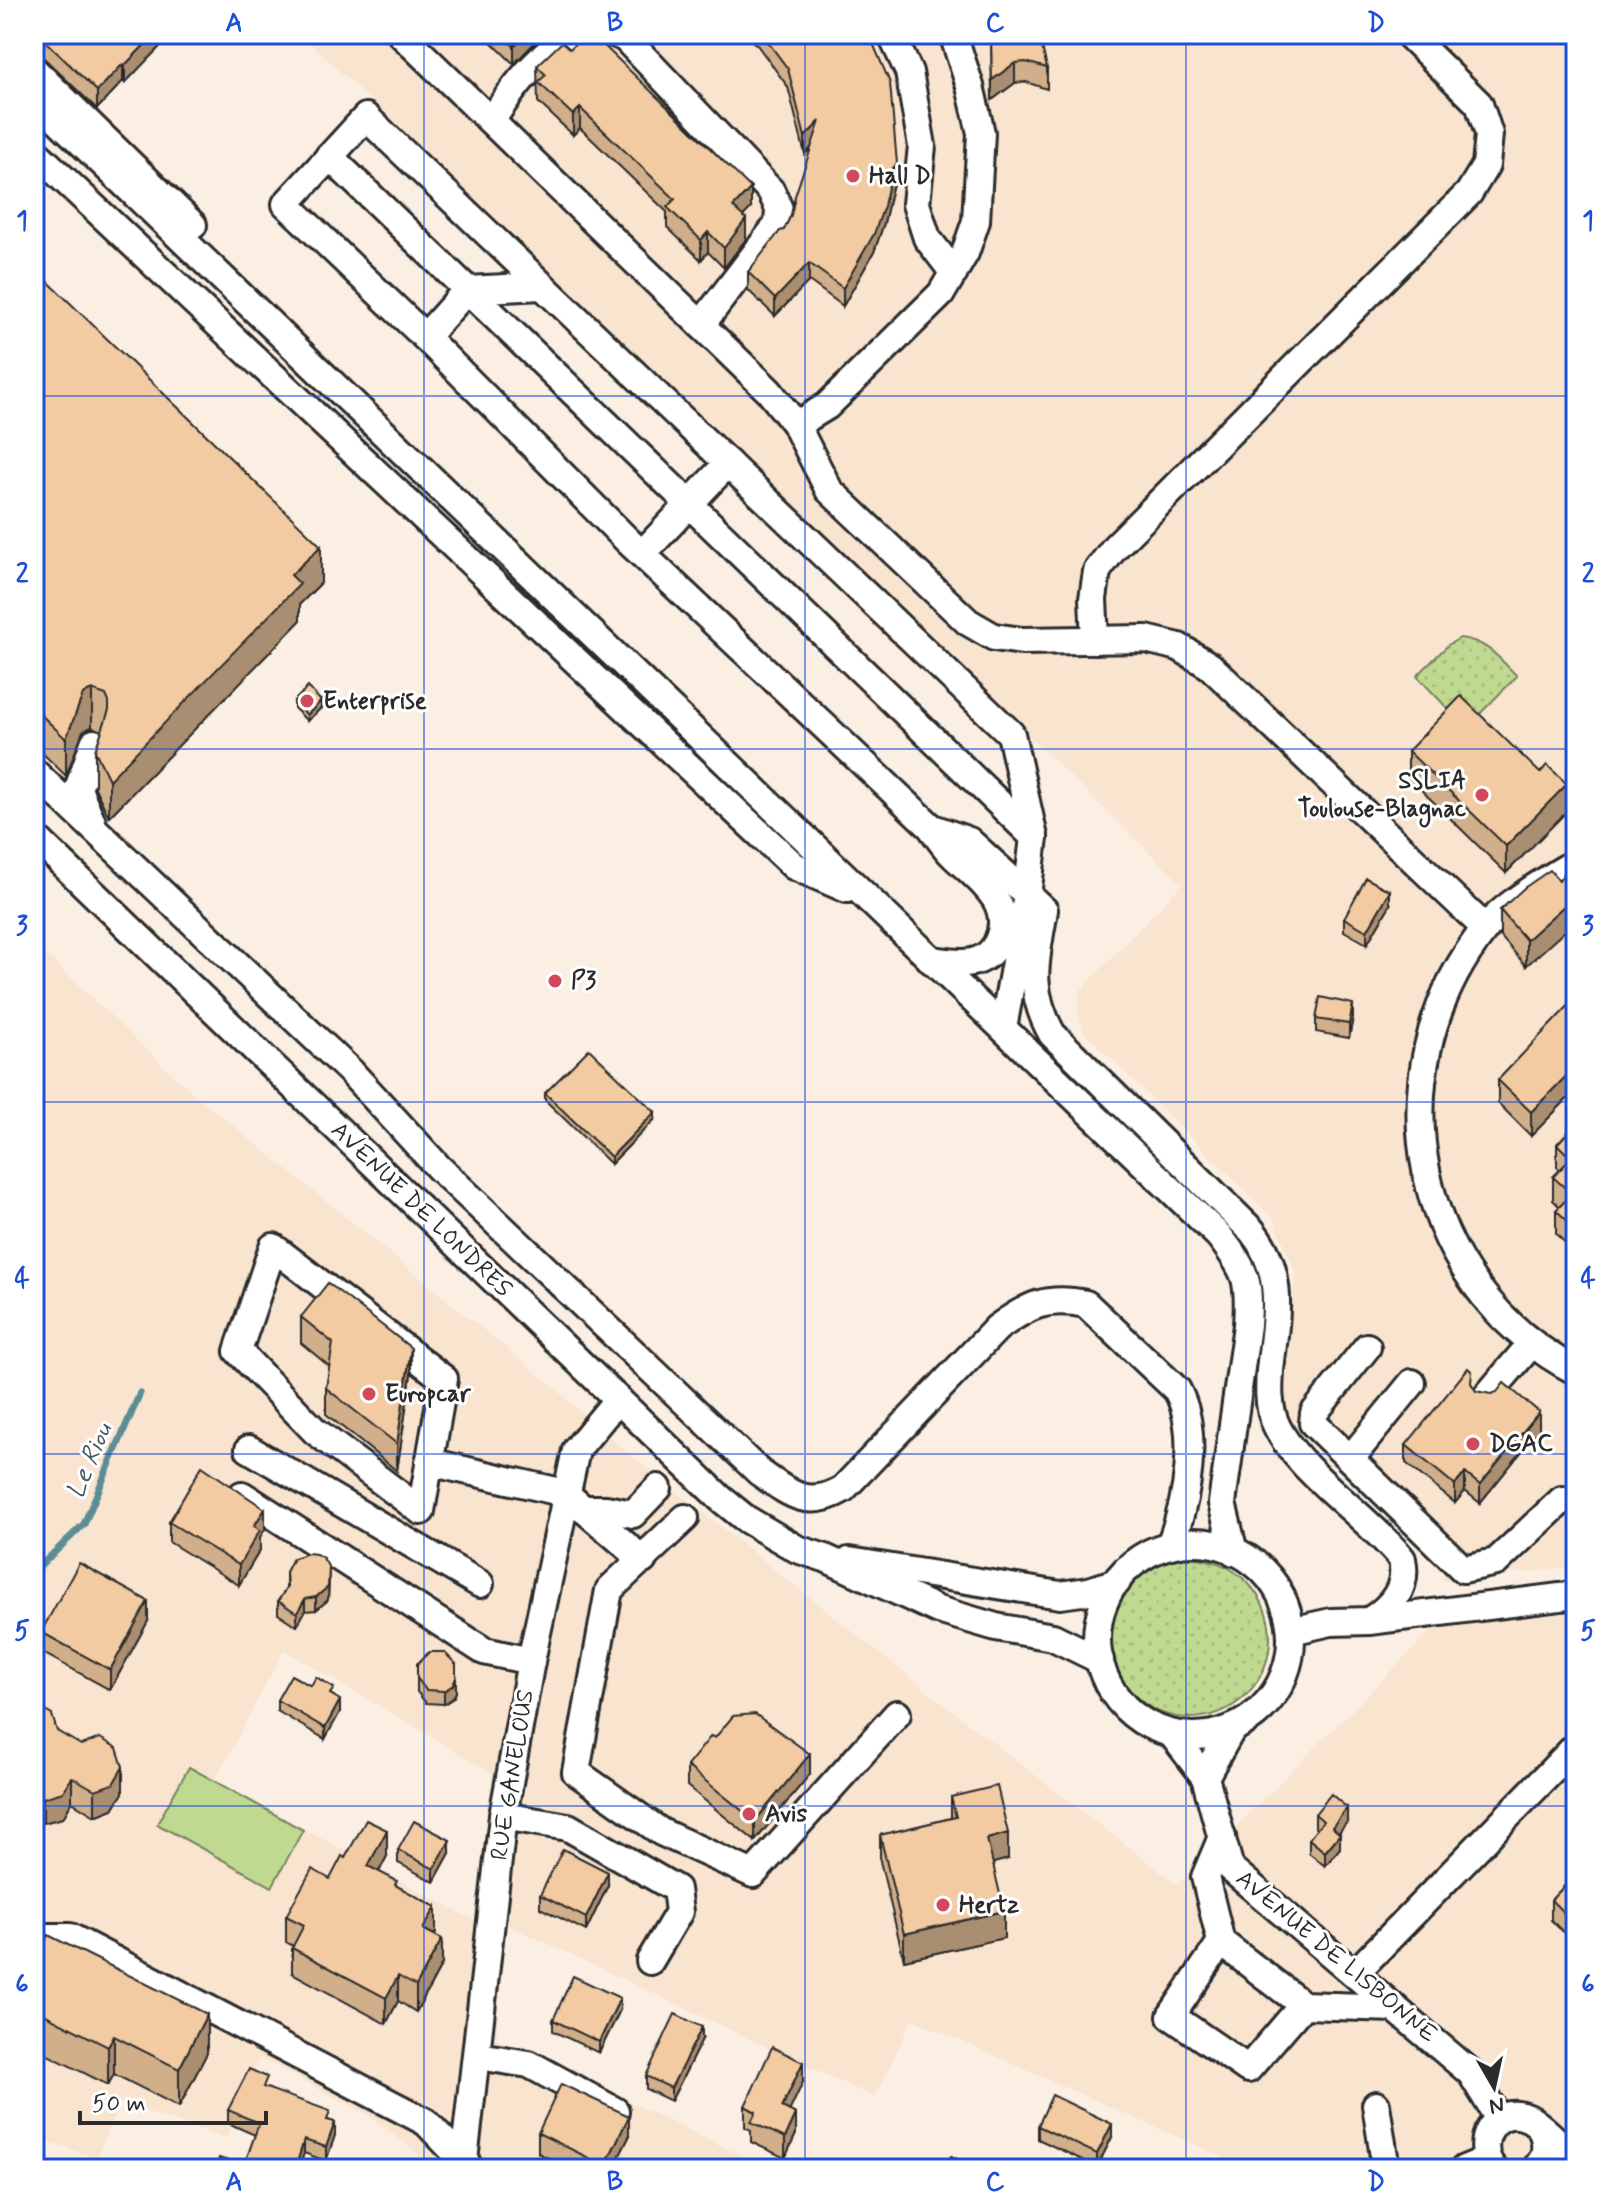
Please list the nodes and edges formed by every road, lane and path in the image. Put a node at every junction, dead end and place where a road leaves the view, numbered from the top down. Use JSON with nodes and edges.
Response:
{"nodes":[{"id":1,"x":401,"y":34,"type":"edge"},
{"id":2,"x":579,"y":34,"type":"edge"},
{"id":3,"x":616,"y":34,"type":"edge"},
{"id":4,"x":891,"y":34,"type":"edge"},
{"id":5,"x":953,"y":34,"type":"edge"},
{"id":6,"x":1408,"y":34,"type":"edge"},
{"id":7,"x":34,"y":70,"type":"edge"},
{"id":8,"x":34,"y":97,"type":"edge"},
{"id":9,"x":491,"y":121,"type":"junction"},
{"id":10,"x":34,"y":151,"type":"edge"},
{"id":11,"x":329,"y":156,"type":"junction"},
{"id":12,"x":954,"y":273,"type":"junction"},
{"id":13,"x":542,"y":286,"type":"junction"},
{"id":14,"x":467,"y":290,"type":"junction"},
{"id":15,"x":701,"y":325,"type":"junction"},
{"id":16,"x":425,"y":337,"type":"junction"},
{"id":17,"x":796,"y":425,"type":"junction"},
{"id":18,"x":728,"y":463,"type":"junction"},
{"id":19,"x":689,"y":502,"type":"junction"},
{"id":20,"x":642,"y":554,"type":"junction"},
{"id":21,"x":567,"y":611,"type":"junction"},
{"id":22,"x":1095,"y":640,"type":"junction"},
{"id":23,"x":94,"y":743,"type":"edge"},
{"id":24,"x":34,"y":772,"type":"edge"},
{"id":25,"x":931,"y":827,"type":"junction"},
{"id":26,"x":96,"y":831,"type":"junction"},
{"id":27,"x":34,"y":836,"type":"edge"},
{"id":28,"x":1034,"y":837,"type":"junction"},
{"id":29,"x":1576,"y":862,"type":"edge"},
{"id":30,"x":865,"y":897,"type":"junction"},
{"id":31,"x":1031,"y":912,"type":"junction"},
{"id":32,"x":1485,"y":928,"type":"junction"},
{"id":33,"x":931,"y":960,"type":"junction"},
{"id":34,"x":1024,"y":976,"type":"junction"},
{"id":35,"x":1003,"y":1028,"type":"junction"},
{"id":36,"x":1532,"y":1343,"type":"junction"},
{"id":37,"x":1367,"y":1347,"type":"dead end"},
{"id":38,"x":1576,"y":1371,"type":"edge"},
{"id":39,"x":1412,"y":1383,"type":"dead end"},
{"id":40,"x":1486,"y":1397,"type":"edge"},
{"id":41,"x":618,"y":1399,"type":"junction"},
{"id":42,"x":249,"y":1449,"type":"dead end"},
{"id":43,"x":431,"y":1453,"type":"junction"},
{"id":44,"x":1351,"y":1458,"type":"junction"},
{"id":45,"x":658,"y":1488,"type":"dead end"},
{"id":46,"x":572,"y":1493,"type":"junction"},
{"id":47,"x":242,"y":1495,"type":"edge"},
{"id":48,"x":401,"y":1496,"type":"junction"},
{"id":49,"x":1562,"y":1500,"type":"dead end"},
{"id":50,"x":685,"y":1518,"type":"dead end"},
{"id":51,"x":392,"y":1533,"type":"junction"},
{"id":52,"x":1170,"y":1545,"type":"junction"},
{"id":53,"x":1234,"y":1552,"type":"junction"},
{"id":54,"x":825,"y":1558,"type":"junction"},
{"id":55,"x":643,"y":1560,"type":"junction"},
{"id":56,"x":1463,"y":1569,"type":"junction"},
{"id":57,"x":1117,"y":1582,"type":"junction"},
{"id":58,"x":480,"y":1584,"type":"dead end"},
{"id":59,"x":1576,"y":1595,"type":"edge"},
{"id":60,"x":1467,"y":1609,"type":"junction"},
{"id":61,"x":1369,"y":1621,"type":"junction"},
{"id":62,"x":1291,"y":1631,"type":"junction"},
{"id":63,"x":1100,"y":1660,"type":"junction"},
{"id":64,"x":531,"y":1661,"type":"junction"},
{"id":65,"x":897,"y":1714,"type":"dead end"},
{"id":66,"x":1232,"y":1729,"type":"junction"},
{"id":67,"x":1172,"y":1734,"type":"junction"},
{"id":68,"x":1576,"y":1746,"type":"edge"},
{"id":69,"x":1205,"y":1777,"type":"junction"},
{"id":70,"x":503,"y":1816,"type":"junction"},
{"id":71,"x":1222,"y":1837,"type":"junction"},
{"id":72,"x":34,"y":1937,"type":"edge"},
{"id":73,"x":1221,"y":1942,"type":"junction"},
{"id":74,"x":650,"y":1961,"type":"dead end"},
{"id":75,"x":1355,"y":1973,"type":"junction"},
{"id":76,"x":1303,"y":2005,"type":"junction"},
{"id":77,"x":1395,"y":2008,"type":"junction"},
{"id":78,"x":478,"y":2056,"type":"junction"},
{"id":79,"x":1376,"y":2105,"type":"dead end"},
{"id":80,"x":615,"y":2111,"type":"edge"},
{"id":81,"x":1499,"y":2119,"type":"junction"},
{"id":82,"x":1541,"y":2129,"type":"junction"},
{"id":83,"x":1576,"y":2158,"type":"edge"},
{"id":84,"x":1481,"y":2166,"type":"edge"},
{"id":85,"x":467,"y":2167,"type":"edge"},
{"id":86,"x":1386,"y":2169,"type":"edge"},
{"id":87,"x":1535,"y":2169,"type":"edge"}],
"edges":[{"from":1,"to":9,"type":"street"},
{"from":2,"to":9,"type":"street"},
{"from":3,"to":15,"type":"street"},
{"from":4,"to":12,"type":"street"},
{"from":5,"to":12,"type":"street"},
{"from":6,"to":22,"type":"street"},
{"from":7,"to":21,"type":"street"},
{"from":8,"to":21,"type":"street"},
{"from":9,"to":15,"type":"street"},
{"from":10,"to":30,"type":"street"},
{"from":11,"to":13,"type":"street"},
{"from":11,"to":14,"type":"street"},
{"from":11,"to":16,"type":"street"},
{"from":12,"to":17,"type":"street"},
{"from":13,"to":14,"type":"street"},
{"from":13,"to":18,"type":"street"},
{"from":14,"to":16,"type":"street"},
{"from":14,"to":19,"type":"street"},
{"from":15,"to":17,"type":"street"},
{"from":16,"to":20,"type":"street"},
{"from":17,"to":22,"type":"street"},
{"from":18,"to":19,"type":"street"},
{"from":18,"to":28,"type":"street"},
{"from":19,"to":20,"type":"street"},
{"from":19,"to":28,"type":"street"},
{"from":20,"to":25,"type":"street"},
{"from":21,"to":30,"type":"street"},
{"from":22,"to":32,"type":"street"},
{"from":23,"to":26,"type":"street"},
{"from":24,"to":26,"type":"street"},
{"from":25,"to":31,"type":"street"},
{"from":25,"to":33,"type":"street"},
{"from":26,"to":52,"type":"street"},
{"from":27,"to":41,"type":"street","name":"AVENUE DE LONDRES"},
{"from":28,"to":31,"type":"street"},
{"from":29,"to":32,"type":"street"},
{"from":30,"to":33,"type":"street"},
{"from":31,"to":34,"type":"street"},
{"from":32,"to":36,"type":"street"},
{"from":33,"to":35,"type":"street"},
{"from":34,"to":35,"type":"street"},
{"from":34,"to":61,"type":"street"},
{"from":35,"to":53,"type":"street"},
{"from":36,"to":38,"type":"street"},
{"from":36,"to":40,"type":"street"},
{"from":37,"to":44,"type":"street"},
{"from":39,"to":44,"type":"street"},
{"from":41,"to":46,"type":"street","name":"RUE GANELOUS"},
{"from":41,"to":54,"type":"street","name":"AVENUE DE LONDRES"},
{"from":42,"to":51,"type":"street"},
{"from":43,"to":46,"type":"street"},
{"from":43,"to":48,"type":"street"},
{"from":43,"to":48,"type":"street"},
{"from":44,"to":56,"type":"street"},
{"from":45,"to":46,"type":"street"},
{"from":46,"to":55,"type":"street"},
{"from":46,"to":64,"type":"street","name":"RUE GANELOUS"},
{"from":47,"to":64,"type":"street"},
{"from":48,"to":51,"type":"street"},
{"from":49,"to":56,"type":"street"},
{"from":50,"to":55,"type":"street"},
{"from":51,"to":58,"type":"street"},
{"from":52,"to":53,"type":"street"},
{"from":52,"to":57,"type":"street"},
{"from":53,"to":62,"type":"street"},
{"from":54,"to":57,"type":"street","name":"AVENUE DE LONDRES"},
{"from":54,"to":63,"type":"street","name":"AVENUE DE LONDRES"},
{"from":55,"to":65,"type":"street"},
{"from":56,"to":60,"type":"street"},
{"from":57,"to":63,"type":"street"},
{"from":59,"to":60,"type":"street"},
{"from":60,"to":61,"type":"street"},
{"from":61,"to":62,"type":"street"},
{"from":62,"to":66,"type":"street"},
{"from":63,"to":67,"type":"street"},
{"from":64,"to":70,"type":"street","name":"RUE GANELOUS"},
{"from":66,"to":67,"type":"street"},
{"from":66,"to":69,"type":"street"},
{"from":67,"to":69,"type":"street","name":"AVENUE DE LISBONNE"},
{"from":68,"to":75,"type":"street"},
{"from":69,"to":71,"type":"street","name":"AVENUE DE LISBONNE"},
{"from":70,"to":74,"type":"street"},
{"from":70,"to":78,"type":"street","name":"RUE GANELOUS"},
{"from":71,"to":73,"type":"street"},
{"from":71,"to":75,"type":"street","name":"AVENUE DE LISBONNE"},
{"from":72,"to":85,"type":"street"},
{"from":73,"to":76,"type":"street"},
{"from":73,"to":76,"type":"street"},
{"from":75,"to":77,"type":"street","name":"AVENUE DE LISBONNE"},
{"from":76,"to":77,"type":"street"},
{"from":77,"to":81,"type":"street","name":"AVENUE DE LISBONNE"},
{"from":78,"to":80,"type":"street"},
{"from":78,"to":85,"type":"street","name":"RUE GANELOUS"},
{"from":79,"to":86,"type":"street"},
{"from":81,"to":82,"type":"street"},
{"from":81,"to":84,"type":"street"},
{"from":82,"to":83,"type":"street"},
{"from":82,"to":87,"type":"street"}]}
